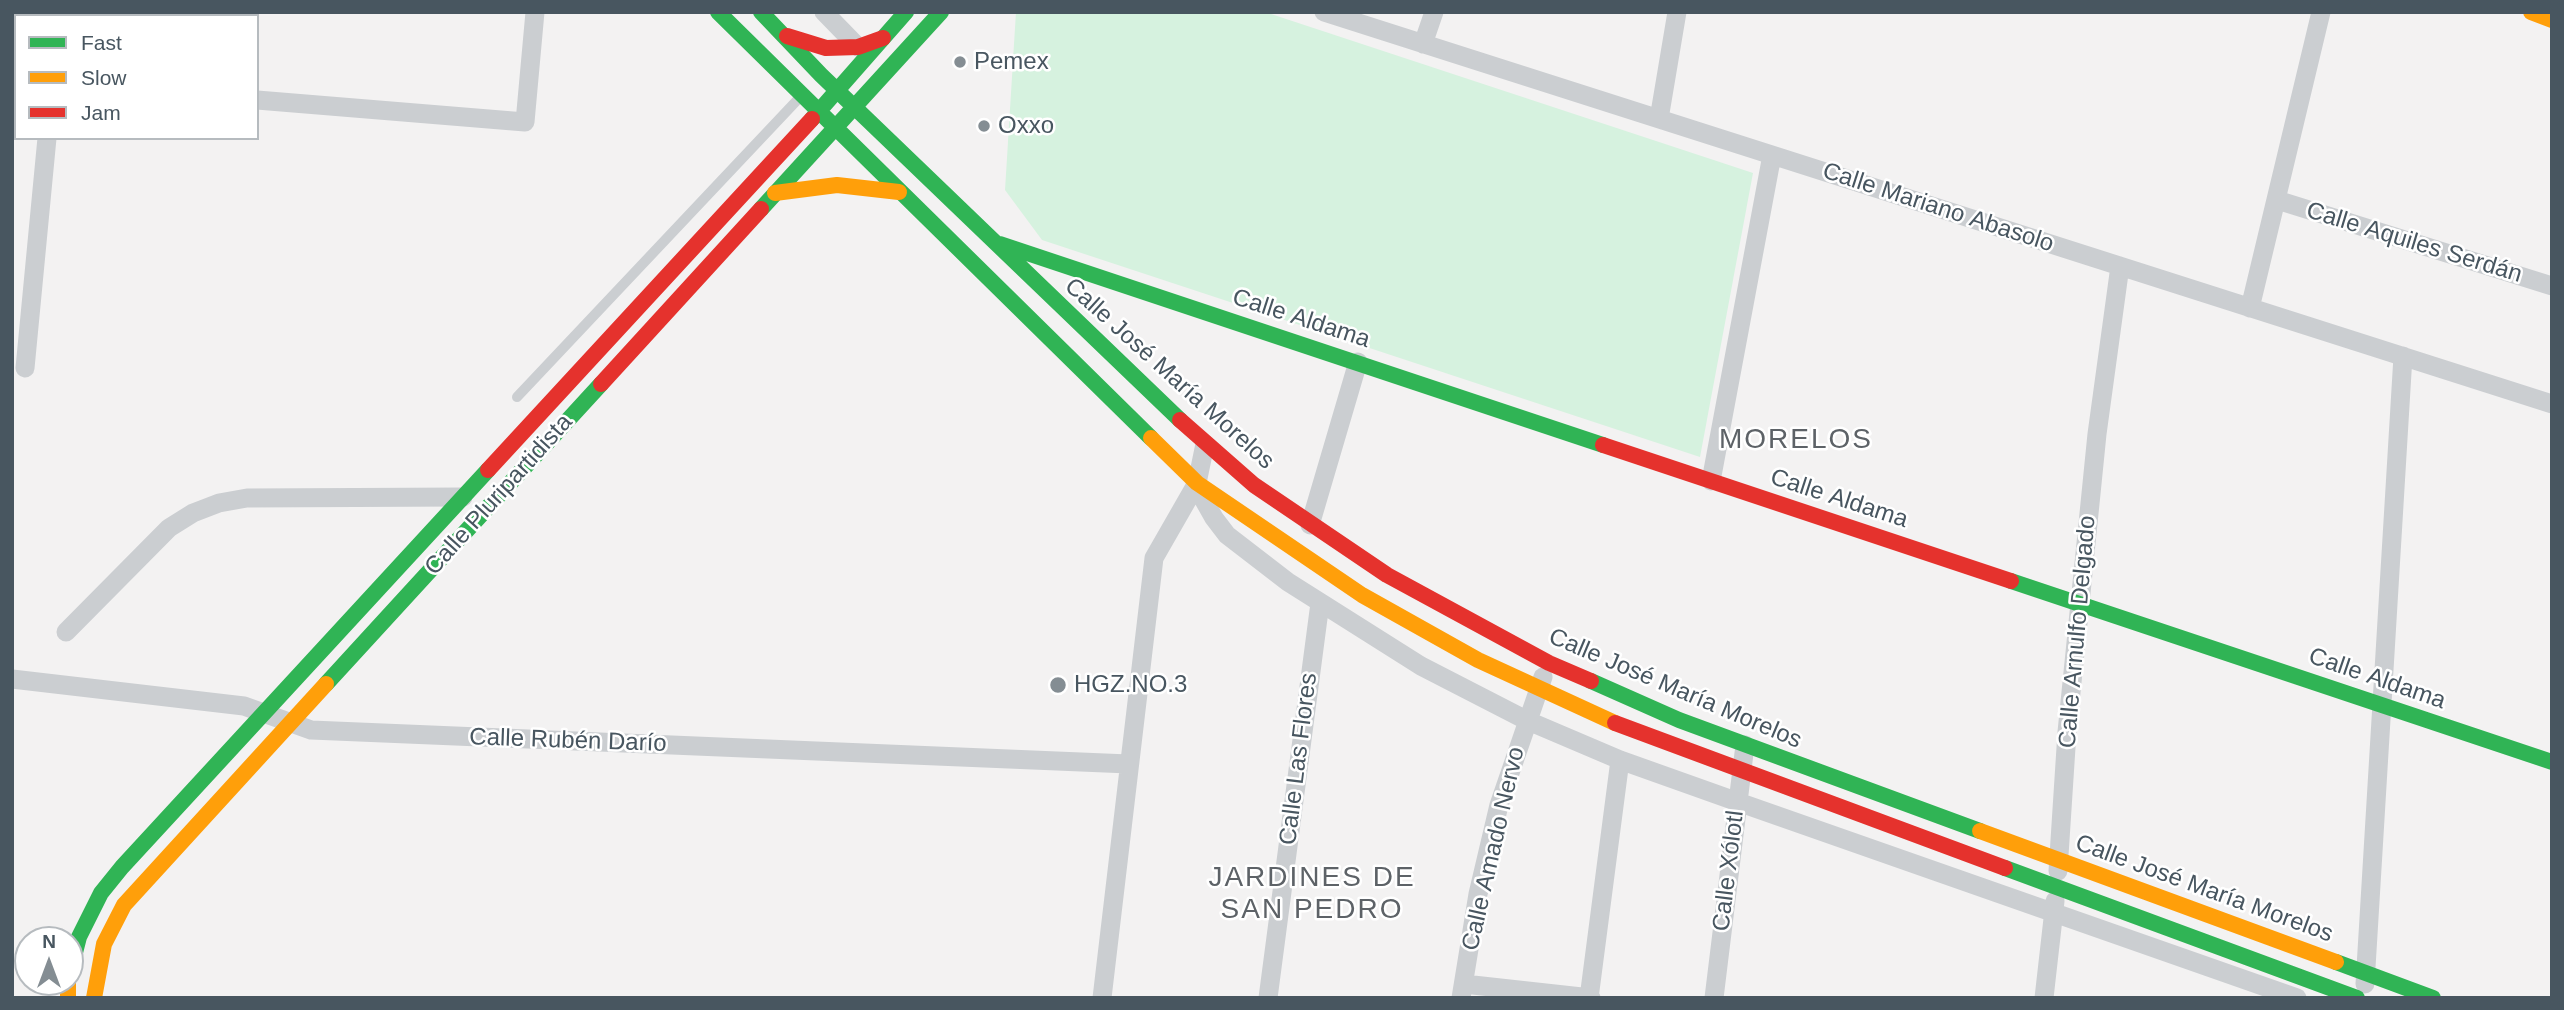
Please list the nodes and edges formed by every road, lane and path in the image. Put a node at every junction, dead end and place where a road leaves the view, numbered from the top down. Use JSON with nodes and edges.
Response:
{"nodes":[{"id":1,"x":535,"y":12,"type":"edge"},
{"id":2,"x":718,"y":12,"type":"edge"},
{"id":3,"x":761,"y":12,"type":"edge"},
{"id":4,"x":824,"y":12,"type":"edge"},
{"id":5,"x":906,"y":12,"type":"edge"},
{"id":6,"x":941,"y":12,"type":"edge"},
{"id":7,"x":1324,"y":12,"type":"edge"},
{"id":8,"x":1434,"y":12,"type":"edge"},
{"id":9,"x":1677,"y":12,"type":"edge"},
{"id":10,"x":2321,"y":12,"type":"edge"},
{"id":11,"x":2532,"y":12,"type":"edge"},
{"id":12,"x":2552,"y":20,"type":"edge"},
{"id":13,"x":780,"y":32,"type":"junction"},
{"id":14,"x":883,"y":38,"type":"junction"},
{"id":15,"x":1423,"y":44,"type":"junction"},
{"id":16,"x":858,"y":47,"type":"junction"},
{"id":17,"x":821,"y":75,"type":"junction"},
{"id":18,"x":838,"y":91,"type":"junction"},
{"id":19,"x":802,"y":96,"type":"junction"},
{"id":20,"x":259,"y":100,"type":"edge"},
{"id":21,"x":853,"y":106,"type":"junction"},
{"id":22,"x":818,"y":112,"type":"junction"},
{"id":23,"x":1659,"y":119,"type":"junction"},
{"id":24,"x":834,"y":128,"type":"junction"},
{"id":25,"x":47,"y":140,"type":"edge"},
{"id":26,"x":1772,"y":155,"type":"junction"},
{"id":27,"x":899,"y":192,"type":"junction"},
{"id":28,"x":775,"y":193,"type":"junction"},
{"id":29,"x":2277,"y":200,"type":"junction"},
{"id":30,"x":992,"y":242,"type":"junction"},
{"id":31,"x":2120,"y":266,"type":"junction"},
{"id":32,"x":2552,"y":286,"type":"edge"},
{"id":33,"x":2250,"y":308,"type":"junction"},
{"id":34,"x":21,"y":321,"type":"edge"},
{"id":35,"x":2403,"y":356,"type":"junction"},
{"id":36,"x":1358,"y":362,"type":"junction"},
{"id":37,"x":25,"y":368,"type":"dead end"},
{"id":38,"x":517,"y":397,"type":"dead end"},
{"id":39,"x":2552,"y":404,"type":"edge"},
{"id":40,"x":1205,"y":444,"type":"junction"},
{"id":41,"x":1712,"y":481,"type":"junction"},
{"id":42,"x":1196,"y":484,"type":"junction"},
{"id":43,"x":463,"y":497,"type":"junction"},
{"id":44,"x":1310,"y":525,"type":"junction"},
{"id":45,"x":1320,"y":603,"type":"junction"},
{"id":46,"x":2080,"y":603,"type":"junction"},
{"id":47,"x":66,"y":632,"type":"dead end"},
{"id":48,"x":1549,"y":663,"type":"junction"},
{"id":49,"x":12,"y":678,"type":"edge"},
{"id":50,"x":1538,"y":690,"type":"junction"},
{"id":51,"x":2383,"y":705,"type":"junction"},
{"id":52,"x":264,"y":713,"type":"junction"},
{"id":53,"x":1526,"y":720,"type":"junction"},
{"id":54,"x":291,"y":723,"type":"junction"},
{"id":55,"x":1745,"y":745,"type":"junction"},
{"id":56,"x":1620,"y":760,"type":"junction"},
{"id":57,"x":2552,"y":762,"type":"edge"},
{"id":58,"x":1129,"y":764,"type":"junction"},
{"id":59,"x":1742,"y":774,"type":"junction"},
{"id":60,"x":1738,"y":802,"type":"junction"},
{"id":61,"x":1872,"y":821,"type":"junction"},
{"id":62,"x":1864,"y":846,"type":"junction"},
{"id":63,"x":1962,"y":854,"type":"junction"},
{"id":64,"x":2059,"y":860,"type":"junction"},
{"id":65,"x":1954,"y":878,"type":"junction"},
{"id":66,"x":2056,"y":888,"type":"junction"},
{"id":67,"x":2053,"y":913,"type":"junction"},
{"id":68,"x":2225,"y":921,"type":"junction"},
{"id":69,"x":84,"y":927,"type":"edge"},
{"id":70,"x":2216,"y":946,"type":"junction"},
{"id":71,"x":2208,"y":966,"type":"junction"},
{"id":72,"x":2366,"y":973,"type":"junction"},
{"id":73,"x":1463,"y":991,"type":"edge"},
{"id":74,"x":94,"y":998,"type":"edge"},
{"id":75,"x":1102,"y":998,"type":"edge"},
{"id":76,"x":1268,"y":998,"type":"edge"},
{"id":77,"x":1589,"y":998,"type":"edge"},
{"id":78,"x":1714,"y":998,"type":"edge"},
{"id":79,"x":2044,"y":998,"type":"edge"},
{"id":80,"x":2297,"y":998,"type":"edge"},
{"id":81,"x":2357,"y":998,"type":"edge"},
{"id":82,"x":2364,"y":998,"type":"edge"},
{"id":83,"x":2433,"y":998,"type":"edge"}],
"edges":[{"from":1,"to":20,"type":"street"},
{"from":2,"to":19,"type":"street","name":"Calle José María Morelos"},
{"from":3,"to":13,"type":"street","name":"Calle José María Morelos"},
{"from":4,"to":16,"type":"street"},
{"from":5,"to":14,"type":"street","name":"Calle Pluripartidista"},
{"from":6,"to":21,"type":"street","name":"Calle Pluripartidista"},
{"from":7,"to":15,"type":"street","name":"Calle Mariano Abasolo"},
{"from":8,"to":15,"type":"street"},
{"from":9,"to":23,"type":"street"},
{"from":10,"to":29,"type":"street"},
{"from":11,"to":12,"type":"street"},
{"from":13,"to":16,"type":"street"},
{"from":13,"to":17,"type":"street","name":"Calle José María Morelos"},
{"from":14,"to":16,"type":"street"},
{"from":14,"to":18,"type":"street","name":"Calle Pluripartidista"},
{"from":15,"to":23,"type":"street","name":"Calle Mariano Abasolo"},
{"from":17,"to":18,"type":"street","name":"Calle José María Morelos"},
{"from":17,"to":19,"type":"lane"},
{"from":18,"to":21,"type":"street","name":"Calle José María Morelos"},
{"from":18,"to":22,"type":"street","name":"Calle Pluripartidista"},
{"from":19,"to":22,"type":"street","name":"Calle José María Morelos"},
{"from":19,"to":38,"type":"lane"},
{"from":21,"to":24,"type":"street","name":"Calle Pluripartidista"},
{"from":21,"to":30,"type":"street","name":"Calle José María Morelos"},
{"from":22,"to":24,"type":"street","name":"Calle José María Morelos"},
{"from":22,"to":43,"type":"street","name":"Calle Pluripartidista"},
{"from":23,"to":26,"type":"street","name":"Calle Mariano Abasolo"},
{"from":24,"to":27,"type":"street","name":"Calle José María Morelos"},
{"from":24,"to":28,"type":"street","name":"Calle Pluripartidista"},
{"from":25,"to":34,"type":"street"},
{"from":26,"to":31,"type":"street","name":"Calle Mariano Abasolo"},
{"from":26,"to":41,"type":"street"},
{"from":27,"to":28,"type":"street"},
{"from":27,"to":42,"type":"street","name":"Calle José María Morelos"},
{"from":28,"to":54,"type":"street","name":"Calle Pluripartidista"},
{"from":29,"to":32,"type":"street","name":"Calle Aquiles Serdán"},
{"from":29,"to":33,"type":"street"},
{"from":30,"to":36,"type":"street","name":"Calle Aldama"},
{"from":30,"to":40,"type":"street","name":"Calle José María Morelos"},
{"from":31,"to":33,"type":"street","name":"Calle Mariano Abasolo"},
{"from":31,"to":46,"type":"street","name":"Calle Arnulfo Delgado"},
{"from":33,"to":35,"type":"street","name":"Calle Mariano Abasolo"},
{"from":34,"to":37,"type":"street"},
{"from":35,"to":39,"type":"street","name":"Calle Mariano Abasolo"},
{"from":35,"to":51,"type":"street"},
{"from":36,"to":41,"type":"street","name":"Calle Aldama"},
{"from":36,"to":44,"type":"street"},
{"from":40,"to":42,"type":"street"},
{"from":40,"to":44,"type":"street","name":"Calle José María Morelos"},
{"from":41,"to":46,"type":"street","name":"Calle Aldama"},
{"from":42,"to":45,"type":"street"},
{"from":42,"to":50,"type":"street","name":"Calle José María Morelos"},
{"from":42,"to":58,"type":"street"},
{"from":43,"to":47,"type":"street","name":"Calle Pluripartidista"},
{"from":43,"to":52,"type":"street","name":"Calle Pluripartidista"},
{"from":44,"to":48,"type":"street","name":"Calle José María Morelos"},
{"from":45,"to":53,"type":"street"},
{"from":45,"to":76,"type":"street","name":"Calle Las Flores"},
{"from":46,"to":51,"type":"street","name":"Calle Aldama"},
{"from":46,"to":64,"type":"street","name":"Calle Arnulfo Delgado"},
{"from":48,"to":50,"type":"street","name":"Calle Amado Nervo"},
{"from":48,"to":55,"type":"street","name":"Calle José María Morelos"},
{"from":49,"to":52,"type":"street","name":"Calle Rubén Darío"},
{"from":50,"to":53,"type":"street","name":"Calle Amado Nervo"},
{"from":50,"to":59,"type":"street","name":"Calle José María Morelos"},
{"from":51,"to":57,"type":"street","name":"Calle Aldama"},
{"from":51,"to":72,"type":"street"},
{"from":52,"to":54,"type":"street","name":"Calle Rubén Darío"},
{"from":52,"to":69,"type":"street","name":"Calle Pluripartidista"},
{"from":53,"to":56,"type":"street"},
{"from":53,"to":73,"type":"street","name":"Calle Amado Nervo"},
{"from":54,"to":58,"type":"street","name":"Calle Rubén Darío"},
{"from":54,"to":74,"type":"street","name":"Calle Pluripartidista"},
{"from":55,"to":59,"type":"street","name":"Calle Xólotl"},
{"from":55,"to":64,"type":"street","name":"Calle José María Morelos"},
{"from":56,"to":60,"type":"street"},
{"from":56,"to":77,"type":"street"},
{"from":58,"to":75,"type":"street"},
{"from":59,"to":60,"type":"street","name":"Calle Xólotl"},
{"from":59,"to":61,"type":"street","name":"Calle José María Morelos"},
{"from":60,"to":62,"type":"street"},
{"from":60,"to":78,"type":"street","name":"Calle Xólotl"},
{"from":61,"to":62,"type":"street"},
{"from":61,"to":63,"type":"street","name":"Calle José María Morelos"},
{"from":62,"to":65,"type":"street"},
{"from":63,"to":65,"type":"street"},
{"from":63,"to":66,"type":"street","name":"Calle José María Morelos"},
{"from":64,"to":66,"type":"street","name":"Calle Arnulfo Delgado"},
{"from":64,"to":68,"type":"street","name":"Calle José María Morelos"},
{"from":65,"to":67,"type":"street"},
{"from":66,"to":67,"type":"street","name":"Calle Arnulfo Delgado"},
{"from":66,"to":70,"type":"street","name":"Calle José María Morelos"},
{"from":67,"to":71,"type":"street"},
{"from":67,"to":79,"type":"street","name":"Calle Arnulfo Delgado"},
{"from":68,"to":70,"type":"street"},
{"from":68,"to":72,"type":"street","name":"Calle José María Morelos"},
{"from":70,"to":71,"type":"street"},
{"from":70,"to":81,"type":"street","name":"Calle José María Morelos"},
{"from":71,"to":80,"type":"street"},
{"from":72,"to":82,"type":"street"},
{"from":72,"to":83,"type":"street","name":"Calle José María Morelos"},
{"from":73,"to":77,"type":"street"}]}
